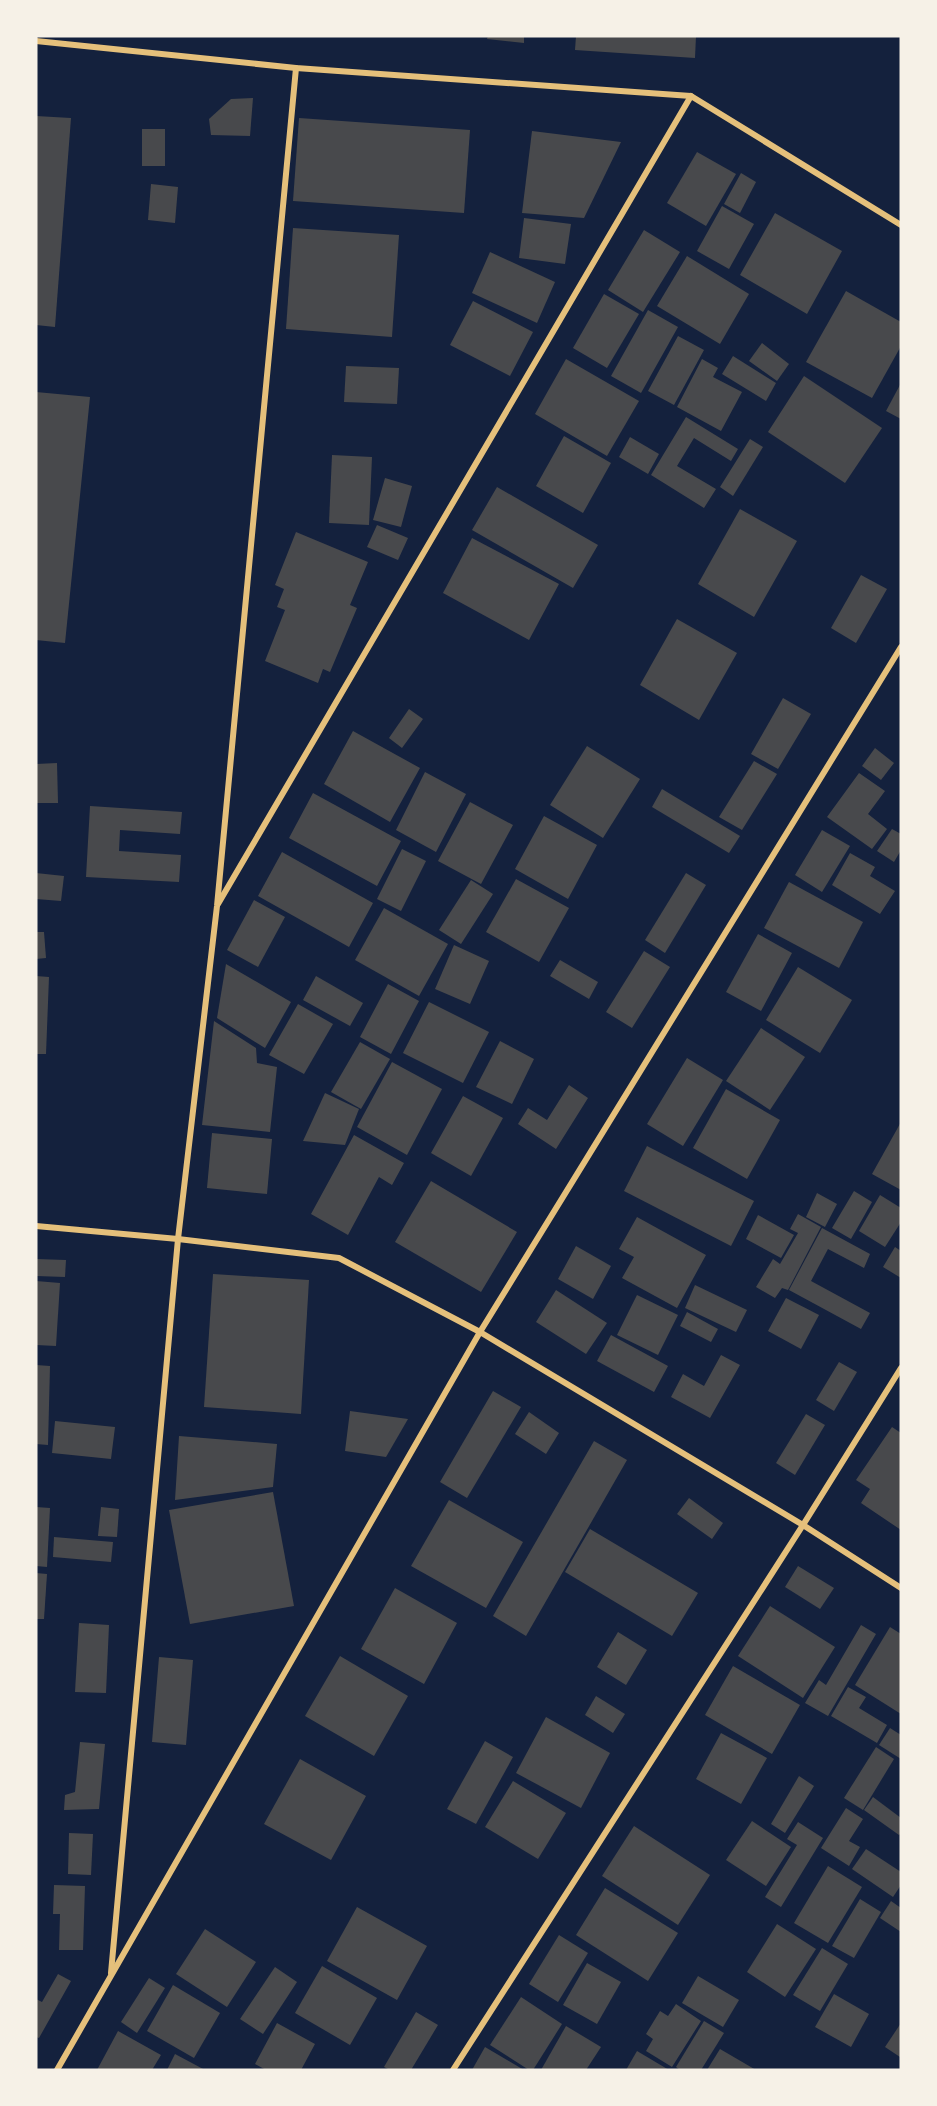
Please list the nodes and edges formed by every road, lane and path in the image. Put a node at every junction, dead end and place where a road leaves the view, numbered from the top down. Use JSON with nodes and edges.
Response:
{"nodes":[{"id":1,"x":88,"y":36,"type":"edge"},
{"id":2,"x":36,"y":40,"type":"edge"},
{"id":3,"x":87,"y":45,"type":"junction"},
{"id":4,"x":296,"y":68,"type":"junction"},
{"id":5,"x":691,"y":96,"type":"junction"},
{"id":6,"x":901,"y":225,"type":"edge"},
{"id":7,"x":901,"y":647,"type":"edge"},
{"id":8,"x":217,"y":906,"type":"junction"},
{"id":9,"x":36,"y":1226,"type":"edge"},
{"id":10,"x":178,"y":1239,"type":"junction"},
{"id":11,"x":480,"y":1332,"type":"junction"},
{"id":12,"x":901,"y":1368,"type":"edge"},
{"id":13,"x":803,"y":1525,"type":"junction"},
{"id":14,"x":901,"y":1588,"type":"edge"},
{"id":15,"x":111,"y":1973,"type":"junction"},
{"id":16,"x":57,"y":2070,"type":"edge"},
{"id":17,"x":453,"y":2070,"type":"edge"}],
"edges":[{"from":1,"to":3,"type":"street"},
{"from":2,"to":3,"type":"street"},
{"from":3,"to":4,"type":"street"},
{"from":4,"to":5,"type":"street"},
{"from":4,"to":8,"type":"street"},
{"from":5,"to":6,"type":"street"},
{"from":5,"to":8,"type":"street"},
{"from":7,"to":11,"type":"street"},
{"from":8,"to":10,"type":"street"},
{"from":9,"to":10,"type":"street"},
{"from":10,"to":11,"type":"street"},
{"from":10,"to":15,"type":"street"},
{"from":11,"to":13,"type":"street"},
{"from":11,"to":15,"type":"street"},
{"from":12,"to":13,"type":"street"},
{"from":13,"to":14,"type":"street"},
{"from":13,"to":17,"type":"street"},
{"from":15,"to":16,"type":"street"}]}
